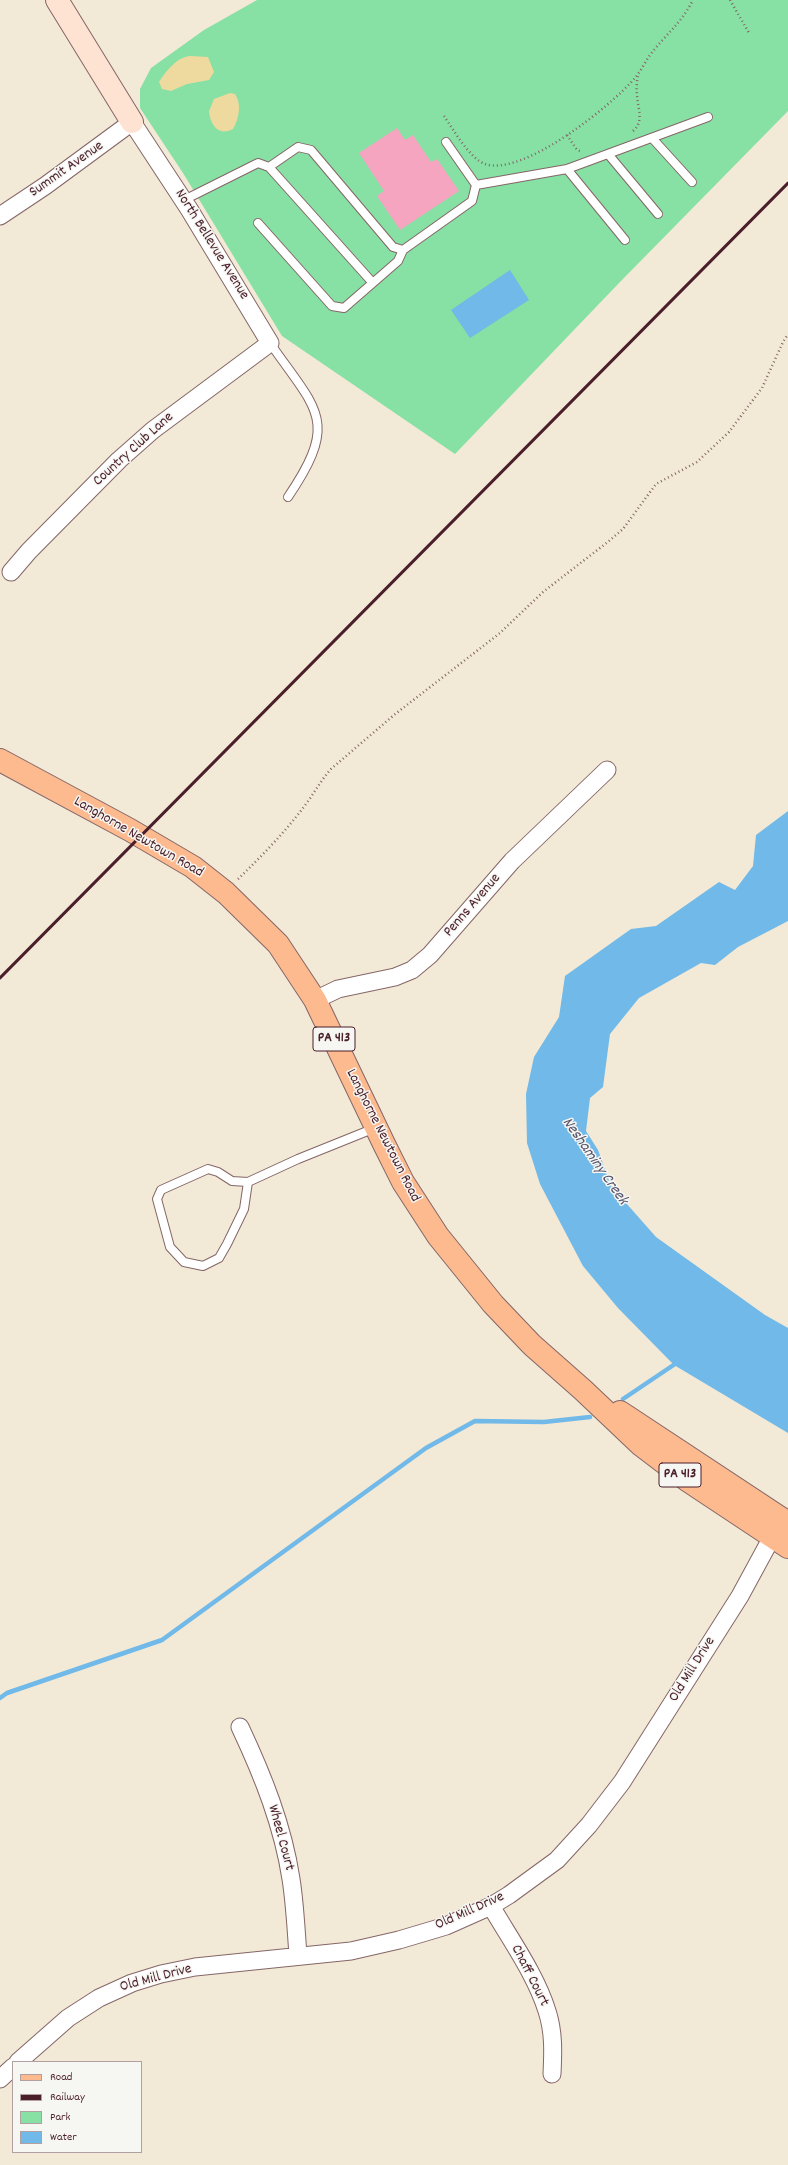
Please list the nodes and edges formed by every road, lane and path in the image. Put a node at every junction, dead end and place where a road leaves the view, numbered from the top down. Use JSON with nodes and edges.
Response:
{"nodes":[{"id":1,"x":57,"y":0,"type":"edge"},
{"id":2,"x":693,"y":0,"type":"edge"},
{"id":3,"x":730,"y":0,"type":"edge"},
{"id":4,"x":749,"y":33,"type":"dead end"},
{"id":5,"x":638,"y":73,"type":"junction"},
{"id":6,"x":444,"y":116,"type":"dead end"},
{"id":7,"x":708,"y":118,"type":"dead end"},
{"id":8,"x":132,"y":122,"type":"junction"},
{"id":9,"x":567,"y":135,"type":"junction"},
{"id":10,"x":628,"y":135,"type":"dead end"},
{"id":11,"x":652,"y":138,"type":"junction"},
{"id":12,"x":446,"y":142,"type":"dead end"},
{"id":13,"x":583,"y":151,"type":"dead end"},
{"id":14,"x":608,"y":154,"type":"junction"},
{"id":15,"x":270,"y":167,"type":"junction"},
{"id":16,"x":567,"y":169,"type":"junction"},
{"id":17,"x":692,"y":182,"type":"dead end"},
{"id":18,"x":476,"y":185,"type":"junction"},
{"id":19,"x":184,"y":200,"type":"junction"},
{"id":20,"x":658,"y":214,"type":"dead end"},
{"id":21,"x":0,"y":216,"type":"edge"},
{"id":22,"x":258,"y":223,"type":"dead end"},
{"id":23,"x":625,"y":240,"type":"dead end"},
{"id":24,"x":403,"y":250,"type":"junction"},
{"id":25,"x":372,"y":282,"type":"junction"},
{"id":26,"x":788,"y":334,"type":"edge"},
{"id":27,"x":270,"y":343,"type":"junction"},
{"id":28,"x":288,"y":497,"type":"dead end"},
{"id":29,"x":11,"y":572,"type":"dead end"},
{"id":30,"x":5,"y":763,"type":"edge"},
{"id":31,"x":607,"y":770,"type":"dead end"},
{"id":32,"x":226,"y":893,"type":"junction"},
{"id":33,"x":315,"y":1000,"type":"junction"},
{"id":34,"x":376,"y":1127,"type":"junction"},
{"id":35,"x":248,"y":1182,"type":"junction"},
{"id":36,"x":782,"y":1531,"type":"edge"},
{"id":37,"x":240,"y":1727,"type":"dead end"},
{"id":38,"x":491,"y":1906,"type":"junction"},
{"id":39,"x":298,"y":1956,"type":"junction"},
{"id":40,"x":19,"y":2061,"type":"edge"},
{"id":41,"x":12,"y":2068,"type":"edge"},
{"id":42,"x":552,"y":2074,"type":"dead end"},
{"id":43,"x":0,"y":2079,"type":"edge"}],
"edges":[{"from":1,"to":8,"type":"street","name":"North Bellevue Avenue"},
{"from":2,"to":5,"type":"path"},
{"from":3,"to":4,"type":"path"},
{"from":5,"to":9,"type":"path"},
{"from":5,"to":10,"type":"path"},
{"from":6,"to":9,"type":"path"},
{"from":7,"to":11,"type":"lane"},
{"from":8,"to":19,"type":"street","name":"North Bellevue Avenue"},
{"from":8,"to":21,"type":"street","name":"Summit Avenue"},
{"from":9,"to":13,"type":"path"},
{"from":11,"to":14,"type":"lane"},
{"from":11,"to":17,"type":"lane"},
{"from":12,"to":18,"type":"lane"},
{"from":14,"to":16,"type":"lane"},
{"from":14,"to":20,"type":"lane"},
{"from":15,"to":19,"type":"lane"},
{"from":15,"to":24,"type":"lane"},
{"from":15,"to":25,"type":"lane"},
{"from":16,"to":18,"type":"lane"},
{"from":16,"to":23,"type":"lane"},
{"from":18,"to":24,"type":"lane"},
{"from":19,"to":27,"type":"street","name":"North Bellevue Avenue"},
{"from":22,"to":25,"type":"lane"},
{"from":24,"to":25,"type":"lane"},
{"from":26,"to":32,"type":"path"},
{"from":27,"to":28,"type":"lane","name":"North Bellevue Avenue"},
{"from":27,"to":29,"type":"street","name":"Country Club Lane"},
{"from":30,"to":32,"type":"main road","name":"Langhorne Newtown Road","number":"PA 413"},
{"from":31,"to":33,"type":"street","name":"Penns Avenue"},
{"from":32,"to":33,"type":"main road","name":"Langhorne Newtown Road","number":"PA 413"},
{"from":33,"to":34,"type":"main road","name":"Langhorne Newtown Road","number":"PA 413"},
{"from":34,"to":35,"type":"lane"},
{"from":34,"to":36,"type":"main road","name":"Langhorne Newtown Road","number":"PA 413"},
{"from":35,"to":35,"type":"lane"},
{"from":36,"to":38,"type":"street","name":"Old Mill Drive"},
{"from":37,"to":39,"type":"street","name":"Wheel Court"},
{"from":38,"to":39,"type":"street","name":"Old Mill Drive"},
{"from":38,"to":42,"type":"street","name":"Chaff Court"},
{"from":39,"to":40,"type":"street","name":"Old Mill Drive"},
{"from":41,"to":43,"type":"street"}]}
